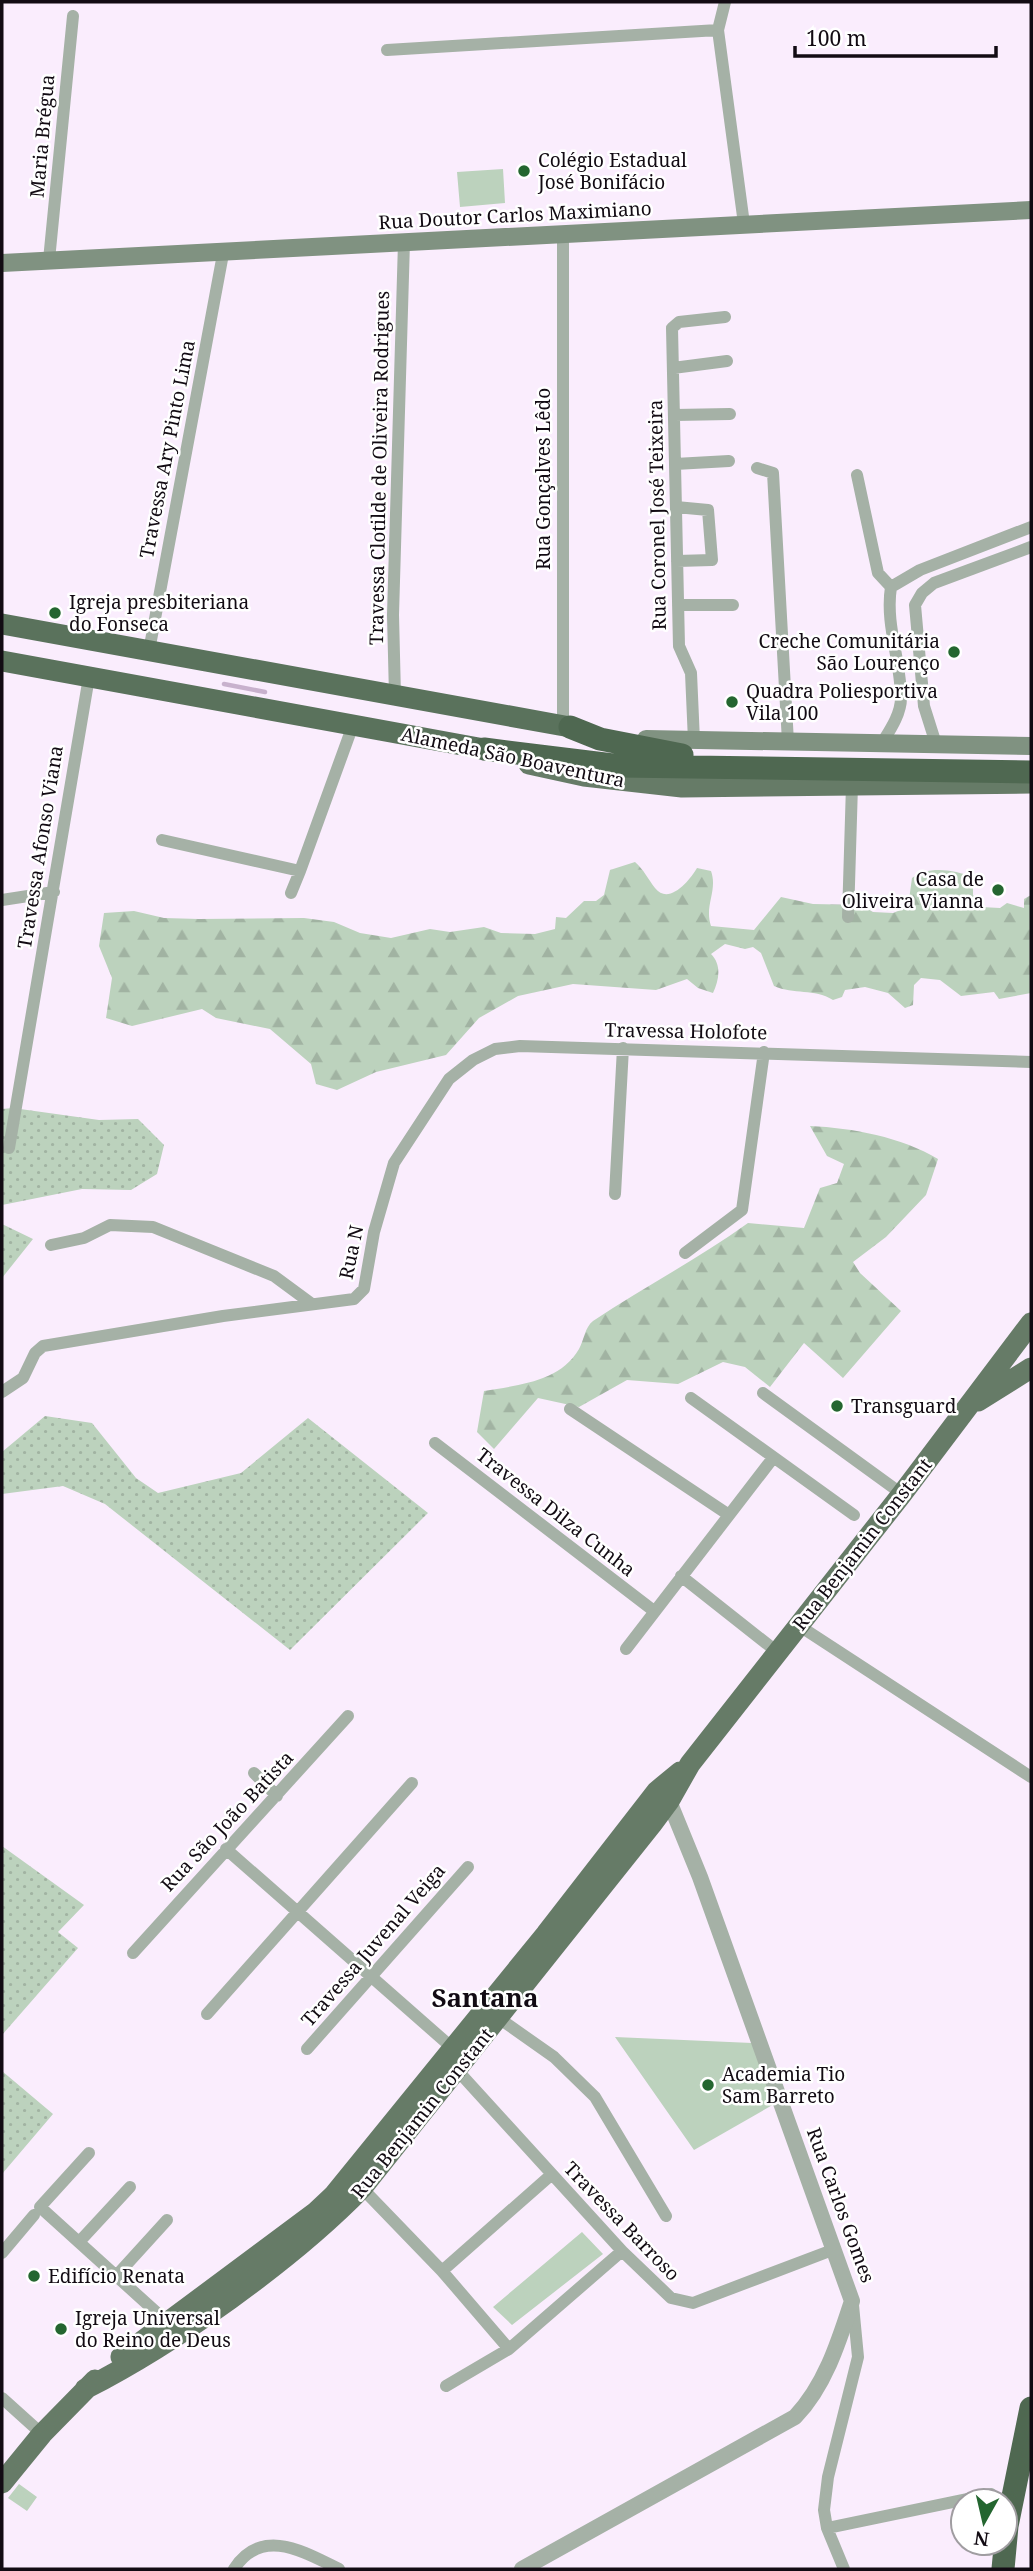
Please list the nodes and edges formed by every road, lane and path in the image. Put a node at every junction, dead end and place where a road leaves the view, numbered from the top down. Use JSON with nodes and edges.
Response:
{"nodes":[{"id":1,"x":725,"y":2,"type":"edge"},
{"id":2,"x":73,"y":16,"type":"dead end"},
{"id":3,"x":718,"y":30,"type":"junction"},
{"id":4,"x":387,"y":50,"type":"dead end"},
{"id":5,"x":1031,"y":210,"type":"edge"},
{"id":6,"x":744,"y":224,"type":"junction"},
{"id":7,"x":563,"y":232,"type":"junction"},
{"id":8,"x":404,"y":242,"type":"junction"},
{"id":9,"x":223,"y":254,"type":"junction"},
{"id":10,"x":49,"y":260,"type":"junction"},
{"id":11,"x":2,"y":263,"type":"edge"},
{"id":12,"x":725,"y":317,"type":"dead end"},
{"id":13,"x":727,"y":361,"type":"dead end"},
{"id":14,"x":673,"y":368,"type":"junction"},
{"id":15,"x":730,"y":414,"type":"dead end"},
{"id":16,"x":675,"y":415,"type":"junction"},
{"id":17,"x":729,"y":461,"type":"dead end"},
{"id":18,"x":675,"y":464,"type":"junction"},
{"id":19,"x":757,"y":468,"type":"dead end"},
{"id":20,"x":857,"y":475,"type":"dead end"},
{"id":21,"x":676,"y":507,"type":"junction"},
{"id":22,"x":1031,"y":527,"type":"edge"},
{"id":23,"x":1031,"y":547,"type":"edge"},
{"id":24,"x":677,"y":561,"type":"junction"},
{"id":25,"x":891,"y":587,"type":"junction"},
{"id":26,"x":678,"y":605,"type":"junction"},
{"id":27,"x":733,"y":605,"type":"dead end"},
{"id":28,"x":2,"y":624,"type":"edge"},
{"id":29,"x":149,"y":651,"type":"junction"},
{"id":30,"x":2,"y":661,"type":"edge"},
{"id":31,"x":89,"y":677,"type":"junction"},
{"id":32,"x":395,"y":696,"type":"junction"},
{"id":33,"x":353,"y":725,"type":"junction"},
{"id":34,"x":567,"y":727,"type":"junction"},
{"id":35,"x":694,"y":741,"type":"junction"},
{"id":36,"x":788,"y":742,"type":"junction"},
{"id":37,"x":936,"y":744,"type":"junction"},
{"id":38,"x":1031,"y":746,"type":"edge"},
{"id":39,"x":484,"y":748,"type":"junction"},
{"id":40,"x":891,"y":757,"type":"junction"},
{"id":41,"x":1031,"y":760,"type":"edge"},
{"id":42,"x":1031,"y":772,"type":"edge"},
{"id":43,"x":1031,"y":783,"type":"edge"},
{"id":44,"x":852,"y":785,"type":"junction"},
{"id":45,"x":162,"y":840,"type":"dead end"},
{"id":46,"x":299,"y":871,"type":"junction"},
{"id":47,"x":54,"y":892,"type":"junction"},
{"id":48,"x":290,"y":893,"type":"dead end"},
{"id":49,"x":2,"y":900,"type":"edge"},
{"id":50,"x":848,"y":917,"type":"dead end"},
{"id":51,"x":623,"y":1048,"type":"junction"},
{"id":52,"x":764,"y":1052,"type":"junction"},
{"id":53,"x":1031,"y":1062,"type":"edge"},
{"id":54,"x":9,"y":1148,"type":"dead end"},
{"id":55,"x":394,"y":1163,"type":"joint"},
{"id":56,"x":615,"y":1194,"type":"dead end"},
{"id":57,"x":51,"y":1245,"type":"dead end"},
{"id":58,"x":685,"y":1253,"type":"dead end"},
{"id":59,"x":312,"y":1304,"type":"junction"},
{"id":60,"x":1027,"y":1329,"type":"edge"},
{"id":61,"x":1031,"y":1360,"type":"edge"},
{"id":62,"x":1031,"y":1368,"type":"edge"},
{"id":63,"x":2,"y":1392,"type":"edge"},
{"id":64,"x":764,"y":1393,"type":"dead end"},
{"id":65,"x":691,"y":1398,"type":"dead end"},
{"id":66,"x":970,"y":1405,"type":"junction"},
{"id":67,"x":570,"y":1409,"type":"dead end"},
{"id":68,"x":435,"y":1443,"type":"dead end"},
{"id":69,"x":773,"y":1458,"type":"junction"},
{"id":70,"x":902,"y":1494,"type":"junction"},
{"id":71,"x":729,"y":1515,"type":"junction"},
{"id":72,"x":854,"y":1515,"type":"dead end"},
{"id":73,"x":681,"y":1576,"type":"junction"},
{"id":74,"x":654,"y":1611,"type":"junction"},
{"id":75,"x":798,"y":1625,"type":"junction"},
{"id":76,"x":626,"y":1649,"type":"dead end"},
{"id":77,"x":776,"y":1651,"type":"junction"},
{"id":78,"x":348,"y":1716,"type":"dead end"},
{"id":79,"x":254,"y":1773,"type":"dead end"},
{"id":80,"x":1031,"y":1777,"type":"edge"},
{"id":81,"x":412,"y":1783,"type":"dead end"},
{"id":82,"x":277,"y":1796,"type":"junction"},
{"id":83,"x":663,"y":1796,"type":"junction"},
{"id":84,"x":226,"y":1849,"type":"junction"},
{"id":85,"x":468,"y":1867,"type":"dead end"},
{"id":86,"x":299,"y":1911,"type":"junction"},
{"id":87,"x":133,"y":1952,"type":"dead end"},
{"id":88,"x":370,"y":1976,"type":"junction"},
{"id":89,"x":207,"y":2014,"type":"dead end"},
{"id":90,"x":499,"y":2018,"type":"junction"},
{"id":91,"x":307,"y":2049,"type":"dead end"},
{"id":92,"x":459,"y":2060,"type":"junction"},
{"id":93,"x":89,"y":2153,"type":"dead end"},
{"id":94,"x":551,"y":2175,"type":"junction"},
{"id":95,"x":357,"y":2183,"type":"junction"},
{"id":96,"x":130,"y":2186,"type":"dead end"},
{"id":97,"x":34,"y":2216,"type":"dead end"},
{"id":98,"x":666,"y":2216,"type":"dead end"},
{"id":99,"x":167,"y":2220,"type":"dead end"},
{"id":100,"x":80,"y":2241,"type":"junction"},
{"id":101,"x":835,"y":2249,"type":"junction"},
{"id":102,"x":622,"y":2251,"type":"junction"},
{"id":103,"x":2,"y":2253,"type":"edge"},
{"id":104,"x":442,"y":2272,"type":"junction"},
{"id":105,"x":117,"y":2275,"type":"junction"},
{"id":106,"x":852,"y":2301,"type":"junction"},
{"id":107,"x":166,"y":2322,"type":"junction"},
{"id":108,"x":509,"y":2348,"type":"junction"},
{"id":109,"x":446,"y":2386,"type":"dead end"},
{"id":110,"x":85,"y":2389,"type":"junction"},
{"id":111,"x":2,"y":2398,"type":"edge"},
{"id":112,"x":1031,"y":2408,"type":"edge"},
{"id":113,"x":42,"y":2434,"type":"junction"},
{"id":114,"x":2,"y":2483,"type":"edge"},
{"id":115,"x":949,"y":2503,"type":"edge"},
{"id":116,"x":827,"y":2528,"type":"junction"},
{"id":117,"x":234,"y":2569,"type":"edge"},
{"id":118,"x":339,"y":2569,"type":"edge"},
{"id":119,"x":522,"y":2569,"type":"edge"},
{"id":120,"x":844,"y":2569,"type":"edge"},
{"id":121,"x":1003,"y":2569,"type":"edge"}],
"edges":[{"from":1,"to":3,"type":"street"},
{"from":2,"to":10,"type":"street","name":"Maria Brégua"},
{"from":3,"to":4,"type":"street"},
{"from":3,"to":6,"type":"street"},
{"from":5,"to":6,"type":"main road","name":"Rua Doutor Carlos Maximiano"},
{"from":6,"to":7,"type":"main road","name":"Rua Doutor Carlos Maximiano"},
{"from":7,"to":8,"type":"main road","name":"Rua Doutor Carlos Maximiano"},
{"from":7,"to":34,"type":"street","name":"Rua Gonçalves Lêdo"},
{"from":8,"to":9,"type":"main road","name":"Rua Doutor Carlos Maximiano"},
{"from":8,"to":32,"type":"street","name":"Travessa Clotilde de Oliveira Rodrigues"},
{"from":9,"to":10,"type":"main road","name":"Rua Doutor Carlos Maximiano"},
{"from":9,"to":29,"type":"street","name":"Travessa Ary Pinto Lima"},
{"from":10,"to":11,"type":"main road","name":"Rua Doutor Carlos Maximiano"},
{"from":12,"to":14,"type":"street","name":"Rua Coronel José Teixeira"},
{"from":13,"to":14,"type":"street"},
{"from":14,"to":16,"type":"street","name":"Rua Coronel José Teixeira"},
{"from":15,"to":16,"type":"street"},
{"from":16,"to":18,"type":"street","name":"Rua Coronel José Teixeira"},
{"from":17,"to":18,"type":"street"},
{"from":18,"to":21,"type":"street","name":"Rua Coronel José Teixeira"},
{"from":19,"to":36,"type":"street"},
{"from":20,"to":25,"type":"street"},
{"from":21,"to":24,"type":"street","name":"Rua Coronel José Teixeira"},
{"from":21,"to":24,"type":"street"},
{"from":22,"to":25,"type":"street"},
{"from":23,"to":37,"type":"street"},
{"from":24,"to":26,"type":"street","name":"Rua Coronel José Teixeira"},
{"from":25,"to":40,"type":"street"},
{"from":26,"to":27,"type":"street"},
{"from":26,"to":35,"type":"street","name":"Rua Coronel José Teixeira"},
{"from":28,"to":29,"type":"highway","name":"Alameda São Boaventura"},
{"from":29,"to":32,"type":"highway","name":"Alameda São Boaventura"},
{"from":30,"to":31,"type":"highway","name":"Alameda São Boaventura"},
{"from":31,"to":33,"type":"highway","name":"Alameda São Boaventura"},
{"from":31,"to":47,"type":"street","name":"Travessa Afonso Viana"},
{"from":32,"to":34,"type":"highway","name":"Alameda São Boaventura"},
{"from":33,"to":39,"type":"highway","name":"Alameda São Boaventura"},
{"from":33,"to":46,"type":"street"},
{"from":34,"to":35,"type":"main road","name":"Alameda São Boaventura"},
{"from":34,"to":40,"type":"highway"},
{"from":35,"to":36,"type":"main road","name":"Alameda São Boaventura"},
{"from":36,"to":40,"type":"main road","name":"Alameda São Boaventura"},
{"from":37,"to":38,"type":"main road","name":"Alameda São Boaventura"},
{"from":37,"to":40,"type":"main road","name":"Alameda São Boaventura"},
{"from":39,"to":40,"type":"highway"},
{"from":39,"to":44,"type":"main road","name":"Alameda São Boaventura"},
{"from":40,"to":41,"type":"highway"},
{"from":40,"to":42,"type":"highway"},
{"from":43,"to":44,"type":"main road","name":"Alameda São Boaventura"},
{"from":44,"to":50,"type":"street"},
{"from":45,"to":46,"type":"street"},
{"from":46,"to":48,"type":"street"},
{"from":47,"to":49,"type":"street"},
{"from":47,"to":54,"type":"street","name":"Travessa Afonso Viana"},
{"from":51,"to":52,"type":"street","name":"Travessa Holofote"},
{"from":51,"to":55,"type":"street","name":"Travessa Holofote"},
{"from":51,"to":56,"type":"street"},
{"from":52,"to":53,"type":"street","name":"Travessa Holofote"},
{"from":52,"to":58,"type":"street"},
{"from":55,"to":59,"type":"street","name":"Rua N"},
{"from":57,"to":59,"type":"street"},
{"from":59,"to":63,"type":"street","name":"Rua N"},
{"from":60,"to":61,"type":"main road"},
{"from":60,"to":66,"type":"main road","name":"Rua Benjamin Constant"},
{"from":62,"to":66,"type":"main road"},
{"from":64,"to":70,"type":"street"},
{"from":65,"to":69,"type":"street"},
{"from":66,"to":70,"type":"main road","name":"Rua Benjamin Constant"},
{"from":67,"to":71,"type":"street"},
{"from":68,"to":74,"type":"street","name":"Travessa Dilza Cunha"},
{"from":69,"to":71,"type":"street"},
{"from":69,"to":72,"type":"street"},
{"from":70,"to":75,"type":"main road","name":"Rua Benjamin Constant"},
{"from":71,"to":73,"type":"street"},
{"from":73,"to":74,"type":"street"},
{"from":73,"to":77,"type":"street"},
{"from":74,"to":76,"type":"street"},
{"from":75,"to":77,"type":"main road","name":"Rua Benjamin Constant"},
{"from":75,"to":80,"type":"street"},
{"from":77,"to":83,"type":"main road","name":"Rua Benjamin Constant"},
{"from":78,"to":82,"type":"street","name":"Rua São João Batista"},
{"from":79,"to":82,"type":"street"},
{"from":81,"to":86,"type":"street"},
{"from":82,"to":84,"type":"street","name":"Rua São João Batista"},
{"from":83,"to":90,"type":"main road","name":"Rua Benjamin Constant"},
{"from":83,"to":92,"type":"main road","name":"Rua Benjamin Constant"},
{"from":83,"to":101,"type":"street","name":"Rua Carlos Gomes"},
{"from":84,"to":86,"type":"street","name":"Travessa Barroso"},
{"from":84,"to":87,"type":"street","name":"Rua São João Batista"},
{"from":85,"to":88,"type":"street","name":"Travessa Juvenal Veiga"},
{"from":86,"to":88,"type":"street","name":"Travessa Barroso"},
{"from":86,"to":89,"type":"street"},
{"from":88,"to":91,"type":"street","name":"Travessa Juvenal Veiga"},
{"from":88,"to":92,"type":"street","name":"Travessa Barroso"},
{"from":90,"to":92,"type":"main road","name":"Rua Benjamin Constant"},
{"from":90,"to":98,"type":"street"},
{"from":92,"to":94,"type":"street","name":"Travessa Barroso"},
{"from":92,"to":95,"type":"main road","name":"Rua Benjamin Constant"},
{"from":93,"to":100,"type":"street"},
{"from":94,"to":102,"type":"street","name":"Travessa Barroso"},
{"from":94,"to":104,"type":"street"},
{"from":95,"to":104,"type":"street"},
{"from":95,"to":107,"type":"main road","name":"Rua Benjamin Constant"},
{"from":95,"to":110,"type":"main road","name":"Rua Benjamin Constant"},
{"from":96,"to":100,"type":"street"},
{"from":97,"to":103,"type":"street"},
{"from":99,"to":105,"type":"street"},
{"from":100,"to":105,"type":"street"},
{"from":101,"to":102,"type":"street","name":"Travessa Barroso"},
{"from":101,"to":106,"type":"street","name":"Rua Carlos Gomes"},
{"from":102,"to":108,"type":"street"},
{"from":104,"to":108,"type":"street"},
{"from":105,"to":107,"type":"street"},
{"from":106,"to":116,"type":"street","name":"Rua Carlos Gomes"},
{"from":106,"to":119,"type":"street"},
{"from":107,"to":110,"type":"main road","name":"Rua Benjamin Constant"},
{"from":108,"to":109,"type":"street"},
{"from":110,"to":113,"type":"main road","name":"Rua Benjamin Constant"},
{"from":111,"to":113,"type":"street"},
{"from":112,"to":121,"type":"highway"},
{"from":113,"to":114,"type":"main road","name":"Rua Benjamin Constant"},
{"from":115,"to":116,"type":"street"},
{"from":116,"to":120,"type":"street","name":"Rua Carlos Gomes"},
{"from":117,"to":118,"type":"street"}]}
